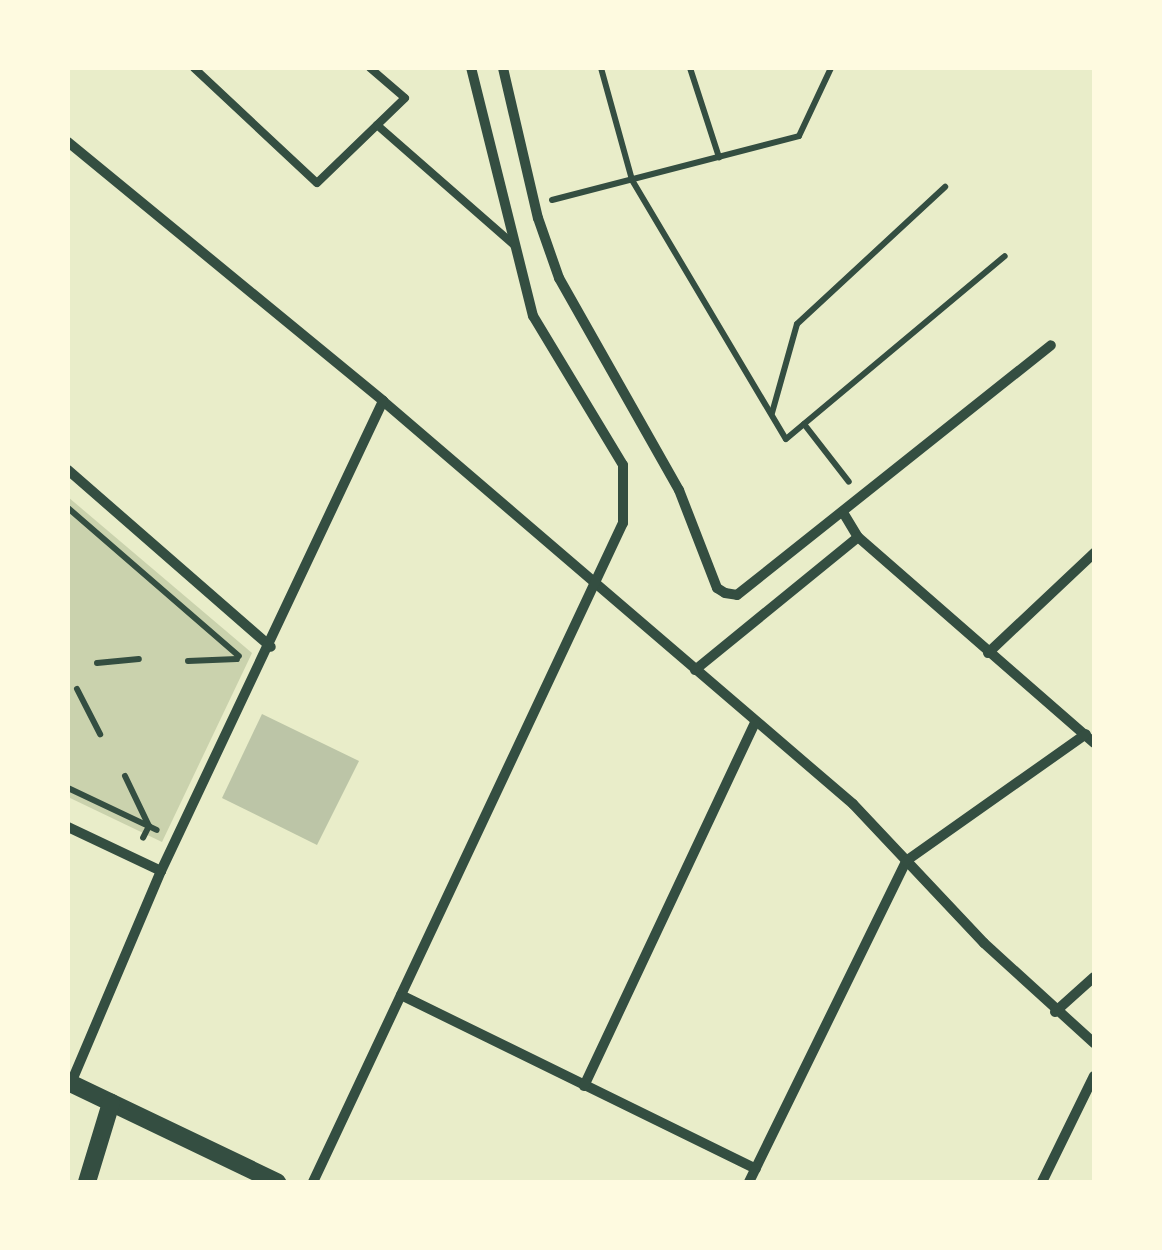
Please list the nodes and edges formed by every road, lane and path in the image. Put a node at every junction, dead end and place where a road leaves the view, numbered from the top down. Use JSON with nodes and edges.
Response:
{"nodes":[{"id":1,"x":194,"y":68,"type":"edge"},
{"id":2,"x":370,"y":68,"type":"edge"},
{"id":3,"x":471,"y":68,"type":"edge"},
{"id":4,"x":502,"y":68,"type":"edge"},
{"id":5,"x":600,"y":68,"type":"edge"},
{"id":6,"x":690,"y":68,"type":"edge"},
{"id":7,"x":831,"y":68,"type":"edge"},
{"id":8,"x":377,"y":124,"type":"junction"},
{"id":9,"x":68,"y":142,"type":"edge"},
{"id":10,"x":719,"y":157,"type":"junction"},
{"id":11,"x":632,"y":180,"type":"junction"},
{"id":12,"x":944,"y":187,"type":"dead end"},
{"id":13,"x":534,"y":205,"type":"junction"},
{"id":14,"x":514,"y":246,"type":"junction"},
{"id":15,"x":1004,"y":256,"type":"dead end"},
{"id":16,"x":1051,"y":345,"type":"dead end"},
{"id":17,"x":383,"y":400,"type":"junction"},
{"id":18,"x":772,"y":414,"type":"junction"},
{"id":19,"x":804,"y":424,"type":"junction"},
{"id":20,"x":68,"y":470,"type":"edge"},
{"id":21,"x":862,"y":499,"type":"junction"},
{"id":22,"x":68,"y":508,"type":"edge"},
{"id":23,"x":844,"y":514,"type":"junction"},
{"id":24,"x":858,"y":536,"type":"junction"},
{"id":25,"x":1094,"y":553,"type":"edge"},
{"id":26,"x":592,"y":580,"type":"junction"},
{"id":27,"x":271,"y":647,"type":"junction"},
{"id":28,"x":988,"y":653,"type":"junction"},
{"id":29,"x":242,"y":658,"type":"junction"},
{"id":30,"x":139,"y":659,"type":"dead end"},
{"id":31,"x":188,"y":661,"type":"dead end"},
{"id":32,"x":97,"y":663,"type":"dead end"},
{"id":33,"x":260,"y":670,"type":"junction"},
{"id":34,"x":695,"y":670,"type":"junction"},
{"id":35,"x":233,"y":676,"type":"dead end"},
{"id":36,"x":76,"y":690,"type":"dead end"},
{"id":37,"x":755,"y":722,"type":"junction"},
{"id":38,"x":100,"y":734,"type":"dead end"},
{"id":39,"x":1086,"y":734,"type":"junction"},
{"id":40,"x":1094,"y":743,"type":"edge"},
{"id":41,"x":124,"y":776,"type":"dead end"},
{"id":42,"x":68,"y":788,"type":"edge"},
{"id":43,"x":167,"y":814,"type":"dead end"},
{"id":44,"x":149,"y":826,"type":"junction"},
{"id":45,"x":68,"y":827,"type":"edge"},
{"id":46,"x":133,"y":858,"type":"junction"},
{"id":47,"x":906,"y":860,"type":"junction"},
{"id":48,"x":162,"y":871,"type":"junction"},
{"id":49,"x":1094,"y":977,"type":"edge"},
{"id":50,"x":401,"y":995,"type":"junction"},
{"id":51,"x":1054,"y":1012,"type":"junction"},
{"id":52,"x":1094,"y":1043,"type":"edge"},
{"id":53,"x":1094,"y":1076,"type":"edge"},
{"id":54,"x":69,"y":1083,"type":"edge"},
{"id":55,"x":584,"y":1086,"type":"junction"},
{"id":56,"x":112,"y":1103,"type":"junction"},
{"id":57,"x":756,"y":1169,"type":"junction"},
{"id":58,"x":87,"y":1182,"type":"edge"},
{"id":59,"x":277,"y":1182,"type":"edge"},
{"id":60,"x":314,"y":1182,"type":"edge"},
{"id":61,"x":749,"y":1182,"type":"edge"},
{"id":62,"x":1042,"y":1182,"type":"edge"}],
"edges":[{"from":1,"to":8,"type":"lane"},
{"from":2,"to":8,"type":"lane"},
{"from":3,"to":14,"type":"street"},
{"from":4,"to":13,"type":"street"},
{"from":5,"to":11,"type":"path"},
{"from":6,"to":10,"type":"path"},
{"from":7,"to":10,"type":"path"},
{"from":8,"to":14,"type":"lane"},
{"from":9,"to":17,"type":"street"},
{"from":10,"to":11,"type":"path"},
{"from":11,"to":13,"type":"path"},
{"from":11,"to":18,"type":"path"},
{"from":12,"to":18,"type":"path"},
{"from":13,"to":23,"type":"street"},
{"from":14,"to":26,"type":"street"},
{"from":15,"to":19,"type":"path"},
{"from":16,"to":21,"type":"street"},
{"from":17,"to":26,"type":"street"},
{"from":17,"to":27,"type":"street"},
{"from":18,"to":19,"type":"path"},
{"from":19,"to":21,"type":"path"},
{"from":20,"to":27,"type":"street"},
{"from":21,"to":23,"type":"street"},
{"from":22,"to":29,"type":"path"},
{"from":23,"to":24,"type":"street"},
{"from":24,"to":28,"type":"street"},
{"from":24,"to":34,"type":"street"},
{"from":25,"to":28,"type":"street"},
{"from":26,"to":34,"type":"street"},
{"from":26,"to":50,"type":"street"},
{"from":27,"to":33,"type":"street"},
{"from":28,"to":39,"type":"street"},
{"from":29,"to":31,"type":"path"},
{"from":29,"to":33,"type":"path"},
{"from":29,"to":35,"type":"path"},
{"from":30,"to":32,"type":"path"},
{"from":33,"to":48,"type":"street"},
{"from":34,"to":37,"type":"street"},
{"from":36,"to":38,"type":"path"},
{"from":37,"to":47,"type":"street"},
{"from":37,"to":55,"type":"street"},
{"from":39,"to":40,"type":"street"},
{"from":39,"to":47,"type":"street"},
{"from":41,"to":44,"type":"path"},
{"from":42,"to":44,"type":"path"},
{"from":43,"to":44,"type":"path"},
{"from":44,"to":46,"type":"path"},
{"from":45,"to":46,"type":"street"},
{"from":46,"to":48,"type":"street"},
{"from":47,"to":51,"type":"street"},
{"from":47,"to":57,"type":"street"},
{"from":48,"to":54,"type":"street"},
{"from":49,"to":51,"type":"street"},
{"from":50,"to":55,"type":"street"},
{"from":50,"to":60,"type":"street"},
{"from":51,"to":52,"type":"street"},
{"from":53,"to":62,"type":"street"},
{"from":54,"to":56,"type":"street"},
{"from":55,"to":57,"type":"street"},
{"from":56,"to":58,"type":"street"},
{"from":56,"to":59,"type":"street"},
{"from":57,"to":61,"type":"street"}]}
